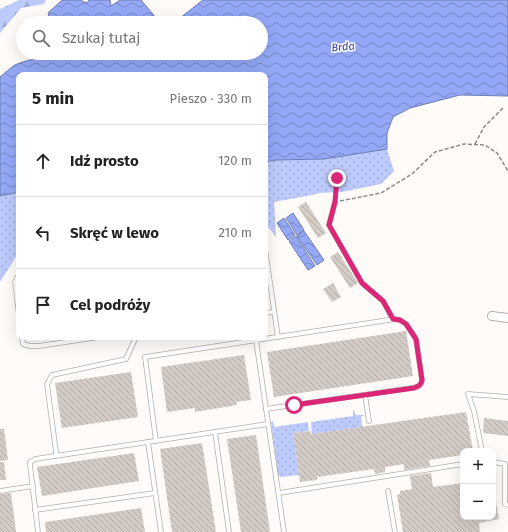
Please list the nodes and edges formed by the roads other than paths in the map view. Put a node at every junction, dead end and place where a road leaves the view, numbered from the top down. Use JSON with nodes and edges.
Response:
{"nodes":[{"id":1,"x":335,"y":202,"type":"road end"},
{"id":2,"x":268,"y":270,"type":"edge"},
{"id":3,"x":16,"y":280,"type":"edge"},
{"id":4,"x":16,"y":290,"type":"edge"},
{"id":5,"x":274,"y":312,"type":"junction"},
{"id":6,"x":268,"y":313,"type":"edge"},
{"id":7,"x":492,"y":316,"type":"dead end"},
{"id":8,"x":508,"y":318,"type":"edge"},
{"id":9,"x":393,"y":319,"type":"junction"},
{"id":10,"x":278,"y":337,"type":"junction"},
{"id":11,"x":268,"y":338,"type":"edge"},
{"id":12,"x":22,"y":340,"type":"edge"},
{"id":13,"x":80,"y":340,"type":"edge"},
{"id":14,"x":135,"y":340,"type":"edge"},
{"id":15,"x":256,"y":340,"type":"joint"},
{"id":16,"x":365,"y":395,"type":"junction"},
{"id":17,"x":508,"y":397,"type":"edge"},
{"id":18,"x":266,"y":409,"type":"junction"},
{"id":19,"x":369,"y":421,"type":"dead end"},
{"id":20,"x":268,"y":424,"type":"junction"},
{"id":21,"x":215,"y":432,"type":"junction"},
{"id":22,"x":156,"y":441,"type":"junction"},
{"id":23,"x":148,"y":442,"type":"junction"},
{"id":24,"x":481,"y":448,"type":"edge"},
{"id":25,"x":56,"y":456,"type":"junction"},
{"id":26,"x":496,"y":462,"type":"edge"},
{"id":27,"x":460,"y":464,"type":"edge"},
{"id":28,"x":32,"y":486,"type":"junction"},
{"id":29,"x":0,"y":491,"type":"edge"},
{"id":30,"x":388,"y":491,"type":"dead end"},
{"id":31,"x":155,"y":493,"type":"junction"},
{"id":32,"x":278,"y":493,"type":"junction"},
{"id":33,"x":508,"y":505,"type":"edge"},
{"id":34,"x":35,"y":510,"type":"junction"},
{"id":35,"x":38,"y":532,"type":"edge"},
{"id":36,"x":161,"y":532,"type":"edge"},
{"id":37,"x":228,"y":532,"type":"edge"},
{"id":38,"x":284,"y":532,"type":"edge"},
{"id":39,"x":395,"y":532,"type":"edge"}],
"edges":[{"from":1,"to":9,"type":"lane"},
{"from":2,"to":5,"type":"lane"},
{"from":3,"to":4,"type":"lane"},
{"from":5,"to":6,"type":"lane"},
{"from":5,"to":10,"type":"lane"},
{"from":7,"to":8,"type":"street"},
{"from":9,"to":10,"type":"lane"},
{"from":9,"to":16,"type":"lane"},
{"from":10,"to":11,"type":"lane"},
{"from":12,"to":13,"type":"lane"},
{"from":14,"to":25,"type":"lane"},
{"from":15,"to":18,"type":"lane"},
{"from":15,"to":22,"type":"lane"},
{"from":16,"to":18,"type":"lane"},
{"from":16,"to":19,"type":"lane"},
{"from":17,"to":24,"type":"lane"},
{"from":18,"to":20,"type":"lane"},
{"from":20,"to":21,"type":"lane"},
{"from":20,"to":32,"type":"lane"},
{"from":21,"to":22,"type":"lane"},
{"from":21,"to":37,"type":"lane"},
{"from":22,"to":23,"type":"lane"},
{"from":23,"to":25,"type":"lane"},
{"from":23,"to":31,"type":"lane"},
{"from":25,"to":28,"type":"lane"},
{"from":26,"to":33,"type":"lane"},
{"from":27,"to":32,"type":"lane"},
{"from":28,"to":29,"type":"lane"},
{"from":28,"to":34,"type":"lane"},
{"from":30,"to":39,"type":"lane"},
{"from":31,"to":34,"type":"lane"},
{"from":31,"to":36,"type":"lane"},
{"from":32,"to":38,"type":"lane"},
{"from":34,"to":35,"type":"lane"}]}
